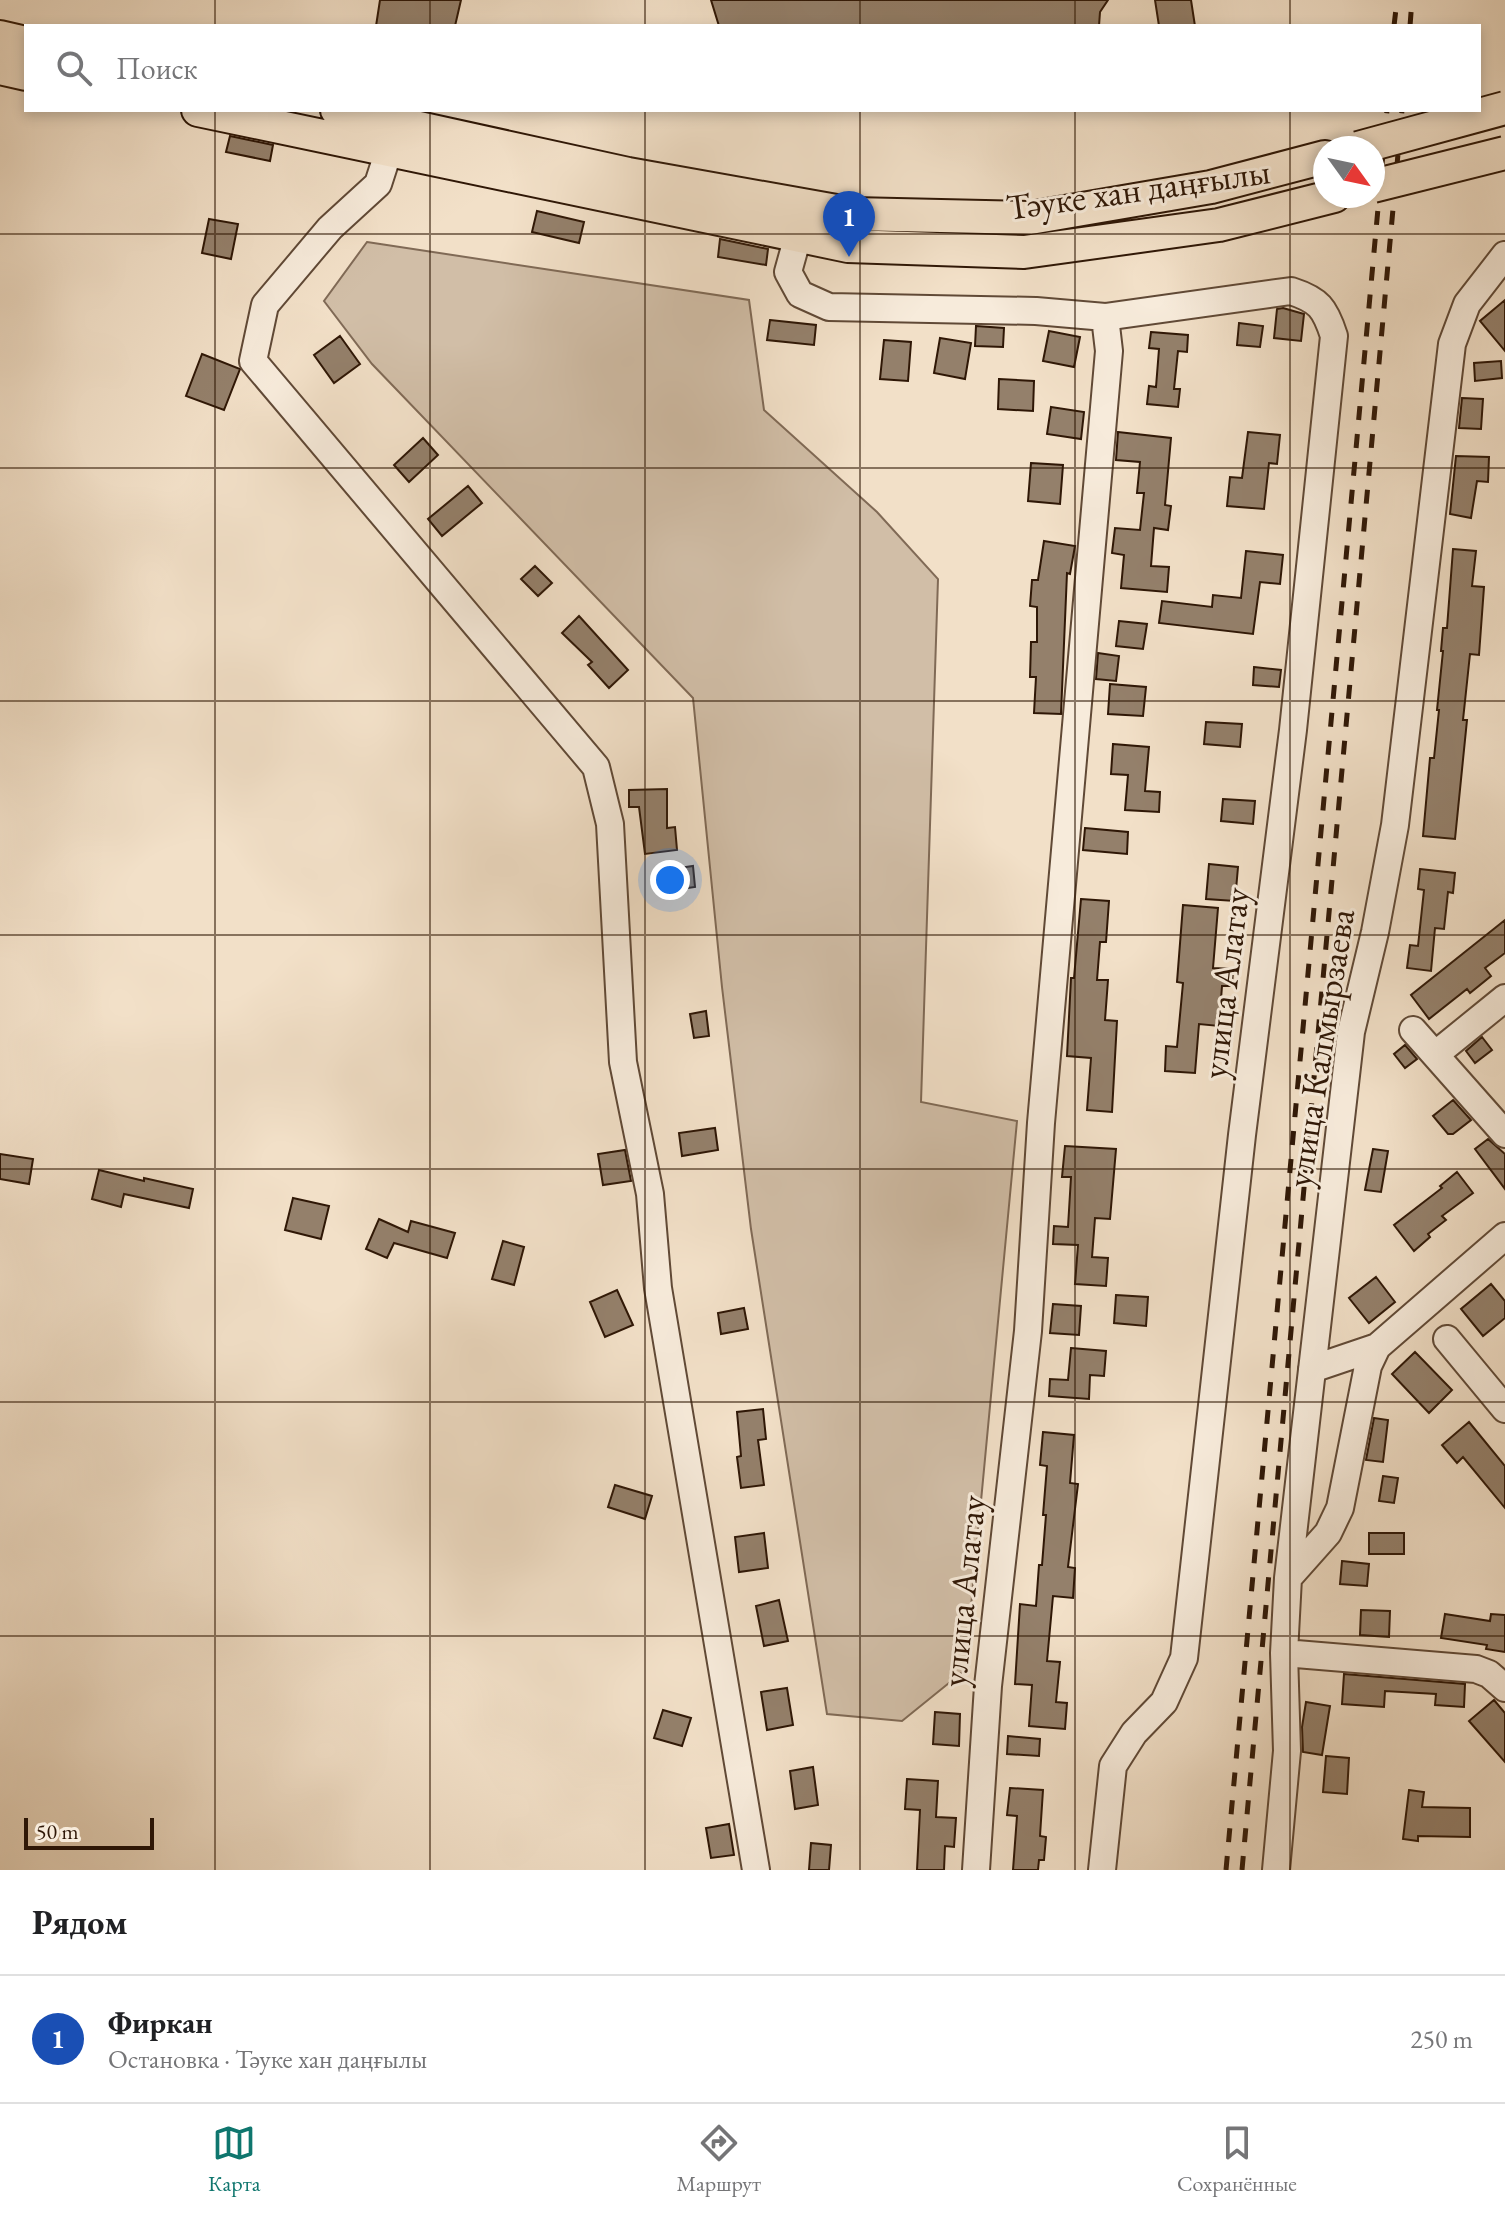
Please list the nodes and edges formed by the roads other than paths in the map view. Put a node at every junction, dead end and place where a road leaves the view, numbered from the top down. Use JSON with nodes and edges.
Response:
{"nodes":[{"id":1,"x":0,"y":37,"type":"edge"},
{"id":2,"x":24,"y":43,"type":"edge"},
{"id":3,"x":0,"y":68,"type":"edge"},
{"id":4,"x":24,"y":74,"type":"edge"},
{"id":5,"x":1505,"y":108,"type":"edge"},
{"id":6,"x":222,"y":112,"type":"edge"},
{"id":7,"x":345,"y":122,"type":"edge"},
{"id":8,"x":1385,"y":141,"type":"edge"},
{"id":9,"x":389,"y":150,"type":"junction"},
{"id":10,"x":1505,"y":153,"type":"edge"},
{"id":11,"x":1313,"y":160,"type":"edge"},
{"id":12,"x":1385,"y":183,"type":"edge"},
{"id":13,"x":1313,"y":201,"type":"edge"},
{"id":14,"x":798,"y":236,"type":"junction"},
{"id":15,"x":1505,"y":255,"type":"edge"},
{"id":16,"x":1105,"y":317,"type":"junction"},
{"id":17,"x":1505,"y":998,"type":"edge"},
{"id":18,"x":1413,"y":1030,"type":"dead end"},
{"id":19,"x":1436,"y":1054,"type":"junction"},
{"id":20,"x":1505,"y":1134,"type":"edge"},
{"id":21,"x":1505,"y":1236,"type":"edge"},
{"id":22,"x":1447,"y":1339,"type":"dead end"},
{"id":23,"x":1377,"y":1347,"type":"junction"},
{"id":24,"x":1312,"y":1369,"type":"junction"},
{"id":25,"x":1505,"y":1409,"type":"edge"},
{"id":26,"x":1288,"y":1578,"type":"junction"},
{"id":27,"x":1284,"y":1653,"type":"junction"},
{"id":28,"x":1505,"y":1688,"type":"edge"},
{"id":29,"x":756,"y":1870,"type":"edge"},
{"id":30,"x":976,"y":1870,"type":"edge"},
{"id":31,"x":1102,"y":1870,"type":"edge"},
{"id":32,"x":1276,"y":1870,"type":"edge"}],
"edges":[{"from":1,"to":2,"type":"main road"},
{"from":3,"to":4,"type":"main road"},
{"from":5,"to":8,"type":"main road","bridge":true},
{"from":6,"to":7,"type":"main road","name":"Тәуке хан даңғылы"},
{"from":7,"to":9,"type":"main road","name":"Тәуке хан даңғылы"},
{"from":7,"to":11,"type":"main road","name":"Тәуке хан даңғылы"},
{"from":9,"to":14,"type":"main road","name":"Тәуке хан даңғылы"},
{"from":9,"to":29,"type":"street"},
{"from":10,"to":12,"type":"main road","bridge":true},
{"from":13,"to":14,"type":"main road","name":"Тәуке хан даңғылы"},
{"from":14,"to":16,"type":"street","name":"улица Алатау"},
{"from":15,"to":24,"type":"street","name":"улица Калмырзаева"},
{"from":16,"to":30,"type":"street","name":"улица Алатау"},
{"from":16,"to":31,"type":"street","name":"улица Алатау"},
{"from":17,"to":19,"type":"street"},
{"from":18,"to":19,"type":"street"},
{"from":19,"to":20,"type":"street"},
{"from":21,"to":23,"type":"street"},
{"from":22,"to":25,"type":"street"},
{"from":23,"to":24,"type":"street"},
{"from":23,"to":26,"type":"street"},
{"from":24,"to":26,"type":"street","name":"улица Калмырзаева"},
{"from":26,"to":27,"type":"street","name":"улица Калмырзаева"},
{"from":27,"to":28,"type":"street"},
{"from":27,"to":32,"type":"street","name":"улица Калмырзаева"}]}
